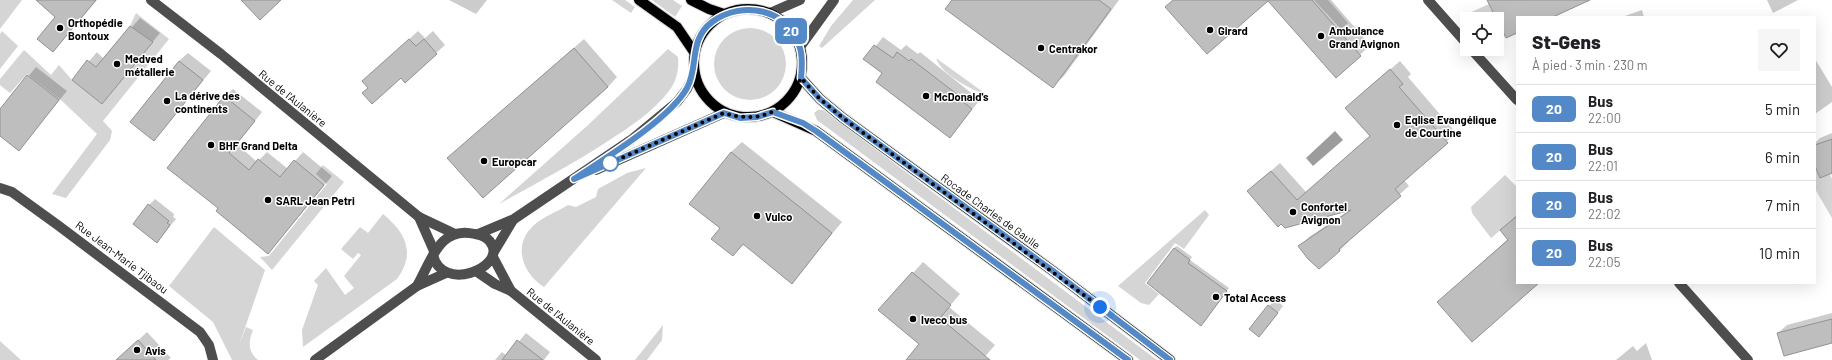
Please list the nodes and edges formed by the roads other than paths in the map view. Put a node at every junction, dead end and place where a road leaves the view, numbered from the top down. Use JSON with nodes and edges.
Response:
{"nodes":[{"id":1,"x":151,"y":0,"type":"edge"},
{"id":2,"x":639,"y":0,"type":"edge"},
{"id":3,"x":691,"y":0,"type":"edge"},
{"id":4,"x":800,"y":0,"type":"edge"},
{"id":5,"x":834,"y":0,"type":"edge"},
{"id":6,"x":1428,"y":0,"type":"edge"},
{"id":7,"x":160,"y":4,"type":"edge"},
{"id":8,"x":770,"y":13,"type":"junction"},
{"id":9,"x":724,"y":14,"type":"junction"},
{"id":10,"x":1460,"y":36,"type":"edge"},
{"id":11,"x":800,"y":47,"type":"junction"},
{"id":12,"x":694,"y":52,"type":"junction"},
{"id":13,"x":1478,"y":56,"type":"edge"},
{"id":14,"x":694,"y":74,"type":"junction"},
{"id":15,"x":801,"y":78,"type":"junction"},
{"id":16,"x":1516,"y":99,"type":"edge"},
{"id":17,"x":773,"y":112,"type":"junction"},
{"id":18,"x":724,"y":113,"type":"junction"},
{"id":19,"x":574,"y":179,"type":"junction"},
{"id":20,"x":0,"y":188,"type":"edge"},
{"id":21,"x":419,"y":217,"type":"junction"},
{"id":22,"x":514,"y":219,"type":"junction"},
{"id":23,"x":455,"y":234,"type":"junction"},
{"id":24,"x":478,"y":234,"type":"junction"},
{"id":25,"x":433,"y":253,"type":"junction"},
{"id":26,"x":494,"y":254,"type":"junction"},
{"id":27,"x":476,"y":271,"type":"junction"},
{"id":28,"x":446,"y":273,"type":"junction"},
{"id":29,"x":1680,"y":284,"type":"edge"},
{"id":30,"x":417,"y":286,"type":"junction"},
{"id":31,"x":511,"y":291,"type":"junction"},
{"id":32,"x":213,"y":360,"type":"edge"},
{"id":33,"x":315,"y":360,"type":"edge"},
{"id":34,"x":596,"y":360,"type":"edge"},
{"id":35,"x":1128,"y":360,"type":"edge"},
{"id":36,"x":1170,"y":360,"type":"edge"},
{"id":37,"x":1748,"y":360,"type":"edge"}],
"edges":[{"from":1,"to":7,"type":"street","name":"Rue de l'Aulanière"},
{"from":2,"to":12,"type":"main road"},
{"from":3,"to":9,"type":"main road"},
{"from":4,"to":8,"type":"street"},
{"from":5,"to":11,"type":"street"},
{"from":6,"to":10,"type":"street"},
{"from":7,"to":21,"type":"street","name":"Rue de l'Aulanière"},
{"from":8,"to":9,"type":"main road"},
{"from":8,"to":11,"type":"main road"},
{"from":9,"to":12,"type":"main road"},
{"from":11,"to":15,"type":"main road"},
{"from":12,"to":14,"type":"main road"},
{"from":13,"to":16,"type":"street"},
{"from":14,"to":18,"type":"main road"},
{"from":14,"to":19,"type":"street"},
{"from":15,"to":17,"type":"main road"},
{"from":15,"to":36,"type":"main road","name":"Rocade Charles de Gaulle"},
{"from":17,"to":18,"type":"main road"},
{"from":17,"to":35,"type":"main road"},
{"from":18,"to":19,"type":"street"},
{"from":19,"to":22,"type":"street"},
{"from":20,"to":32,"type":"street","name":"Rue Jean-Marie Tjibaou"},
{"from":21,"to":23,"type":"street","name":"Rue de l'Aulanière"},
{"from":21,"to":25,"type":"street","name":"Rue de l'Aulanière"},
{"from":22,"to":24,"type":"street"},
{"from":22,"to":26,"type":"street"},
{"from":23,"to":24,"type":"street"},
{"from":23,"to":25,"type":"street"},
{"from":24,"to":26,"type":"street"},
{"from":25,"to":28,"type":"street"},
{"from":25,"to":30,"type":"street"},
{"from":26,"to":27,"type":"street"},
{"from":26,"to":31,"type":"street","name":"Rue de l'Aulanière"},
{"from":27,"to":28,"type":"street"},
{"from":27,"to":31,"type":"street","name":"Rue de l'Aulanière"},
{"from":28,"to":30,"type":"street"},
{"from":29,"to":37,"type":"street"},
{"from":30,"to":33,"type":"street"},
{"from":31,"to":34,"type":"street","name":"Rue de l'Aulanière"}]}
